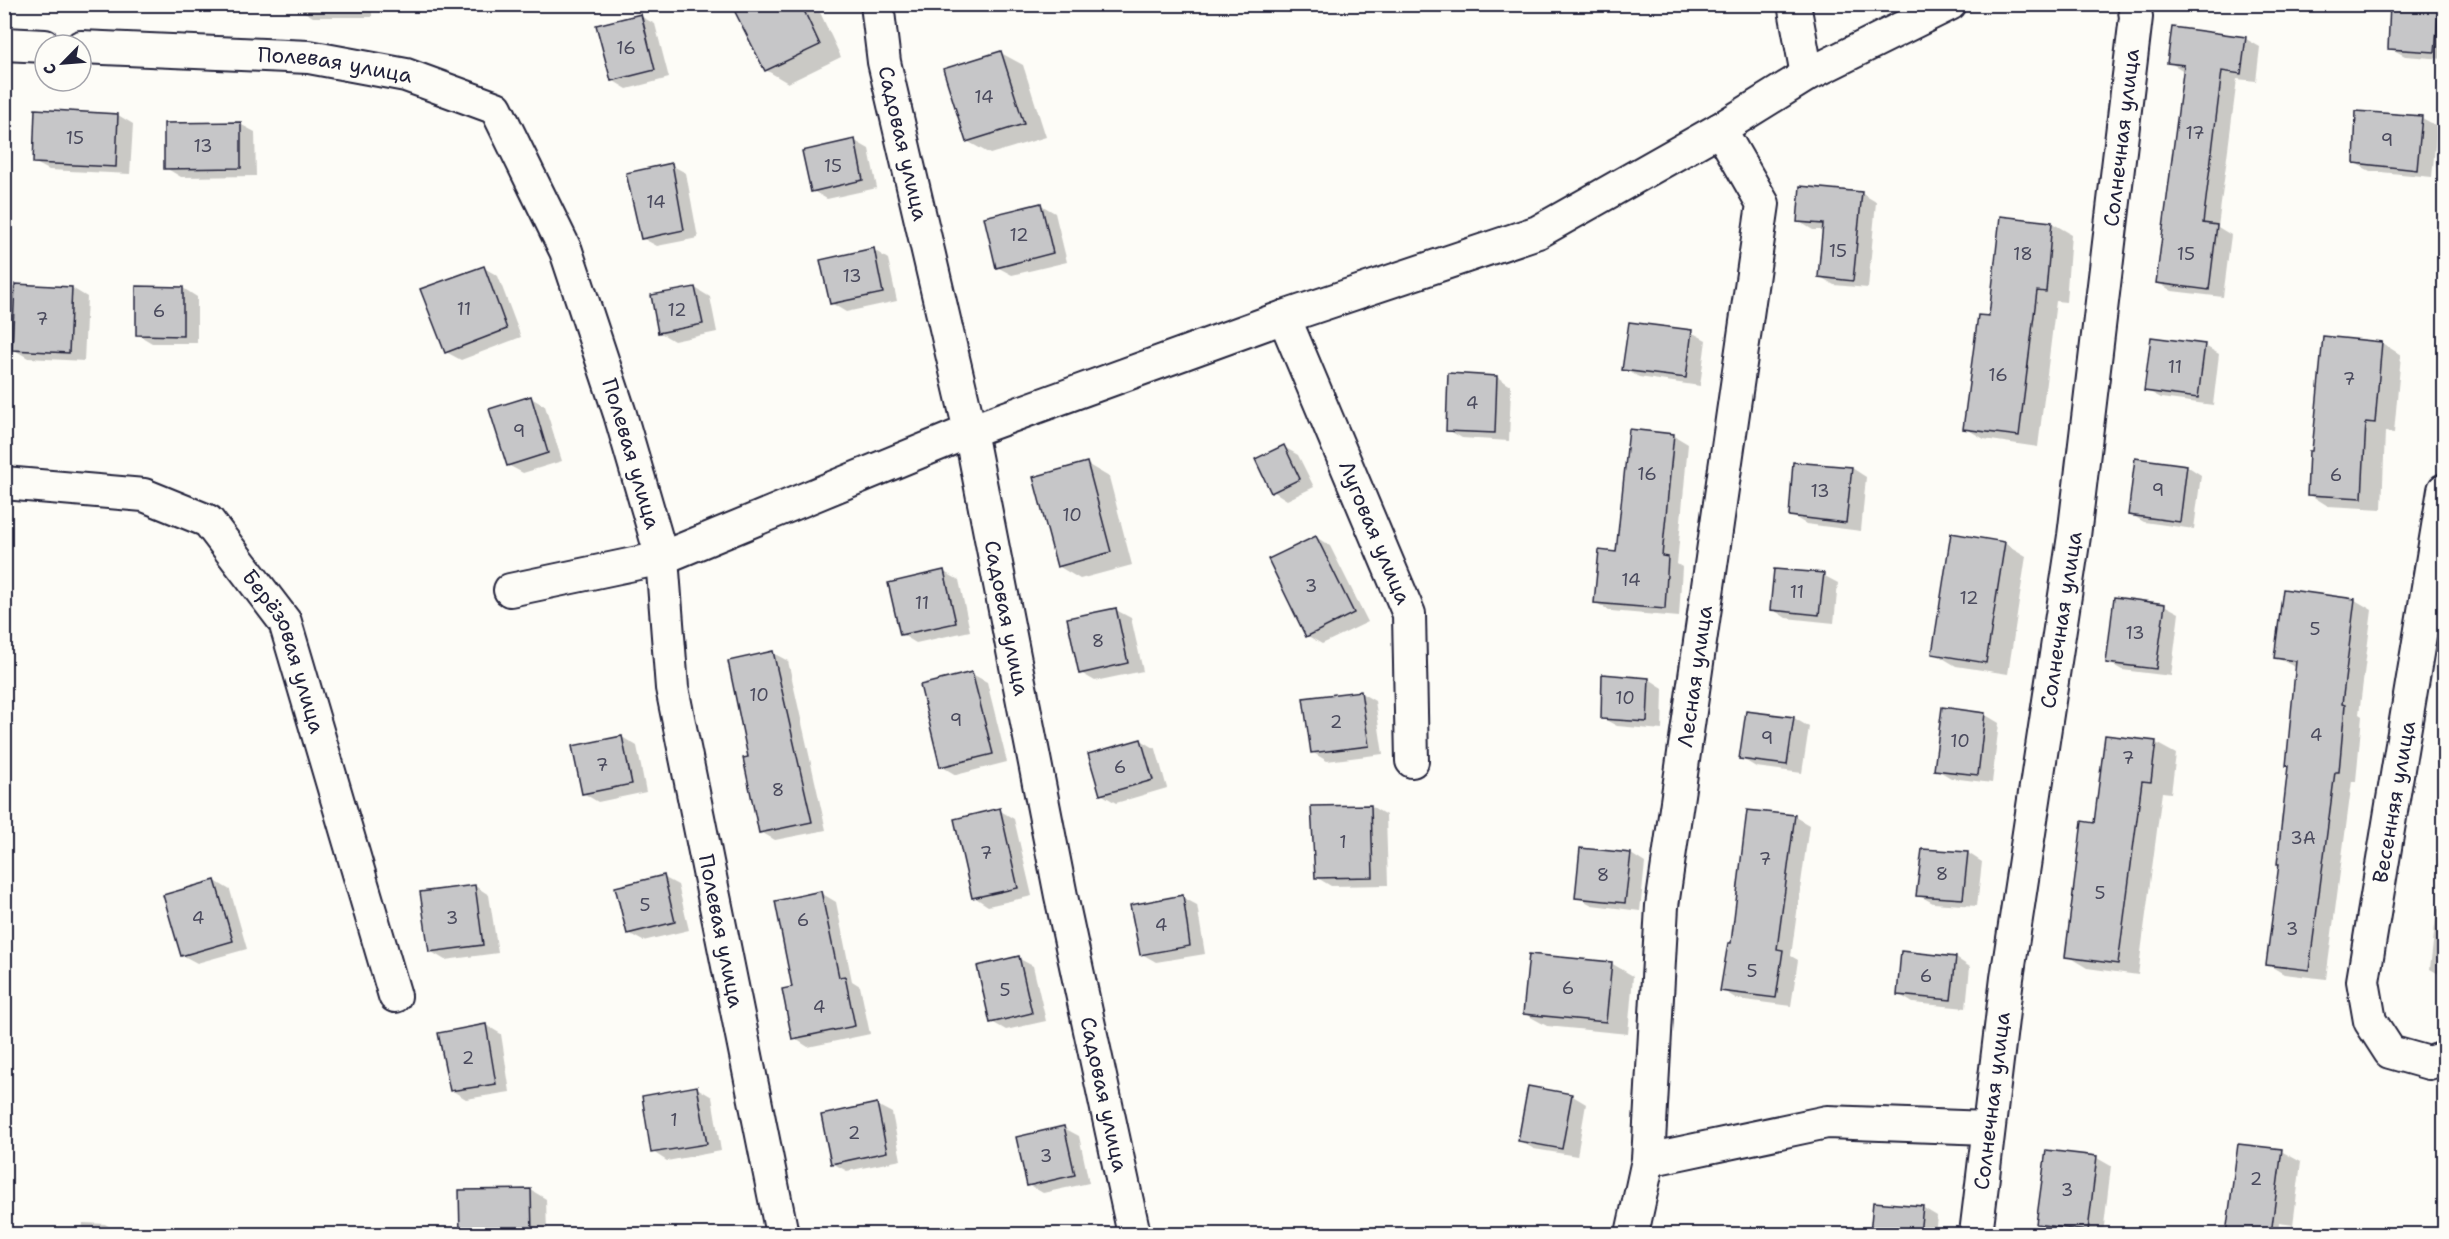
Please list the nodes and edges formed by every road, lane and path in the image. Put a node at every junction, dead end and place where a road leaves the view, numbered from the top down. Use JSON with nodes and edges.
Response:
{"nodes":[{"id":1,"x":877,"y":4,"type":"edge"},
{"id":2,"x":1794,"y":4,"type":"edge"},
{"id":3,"x":1950,"y":4,"type":"edge"},
{"id":4,"x":2134,"y":4,"type":"edge"},
{"id":5,"x":4,"y":44,"type":"edge"},
{"id":6,"x":33,"y":45,"type":"edge"},
{"id":7,"x":93,"y":48,"type":"edge"},
{"id":8,"x":1807,"y":75,"type":"junction"},
{"id":9,"x":1720,"y":129,"type":"junction"},
{"id":10,"x":1284,"y":317,"type":"junction"},
{"id":11,"x":970,"y":431,"type":"junction"},
{"id":12,"x":4,"y":483,"type":"edge"},
{"id":13,"x":2445,"y":490,"type":"edge"},
{"id":14,"x":662,"y":558,"type":"junction"},
{"id":15,"x":510,"y":590,"type":"dead end"},
{"id":16,"x":1412,"y":761,"type":"dead end"},
{"id":17,"x":395,"y":996,"type":"dead end"},
{"id":18,"x":2445,"y":1059,"type":"edge"},
{"id":19,"x":1988,"y":1128,"type":"junction"},
{"id":20,"x":1648,"y":1160,"type":"junction"},
{"id":21,"x":782,"y":1234,"type":"edge"},
{"id":22,"x":1134,"y":1234,"type":"edge"},
{"id":23,"x":1632,"y":1234,"type":"edge"},
{"id":24,"x":1976,"y":1234,"type":"edge"}],
"edges":[{"from":1,"to":11,"type":"street","name":"Садовая улица"},
{"from":2,"to":8,"type":"street"},
{"from":3,"to":8,"type":"street"},
{"from":4,"to":19,"type":"street","name":"Солнечная улица"},
{"from":5,"to":6,"type":"street"},
{"from":7,"to":14,"type":"street","name":"Полевая улица"},
{"from":8,"to":9,"type":"street"},
{"from":9,"to":10,"type":"street"},
{"from":9,"to":20,"type":"street","name":"Лесная улица"},
{"from":10,"to":11,"type":"street"},
{"from":10,"to":16,"type":"street","name":"Луговая улица"},
{"from":11,"to":14,"type":"street"},
{"from":11,"to":22,"type":"street","name":"Садовая улица"},
{"from":12,"to":17,"type":"street","name":"Берёзовая улица"},
{"from":13,"to":18,"type":"street","name":"Весенняя улица"},
{"from":14,"to":15,"type":"street"},
{"from":14,"to":21,"type":"street","name":"Полевая улица"},
{"from":19,"to":20,"type":"street"},
{"from":19,"to":24,"type":"street","name":"Солнечная улица"},
{"from":20,"to":23,"type":"street","name":"Лесная улица"}]}
